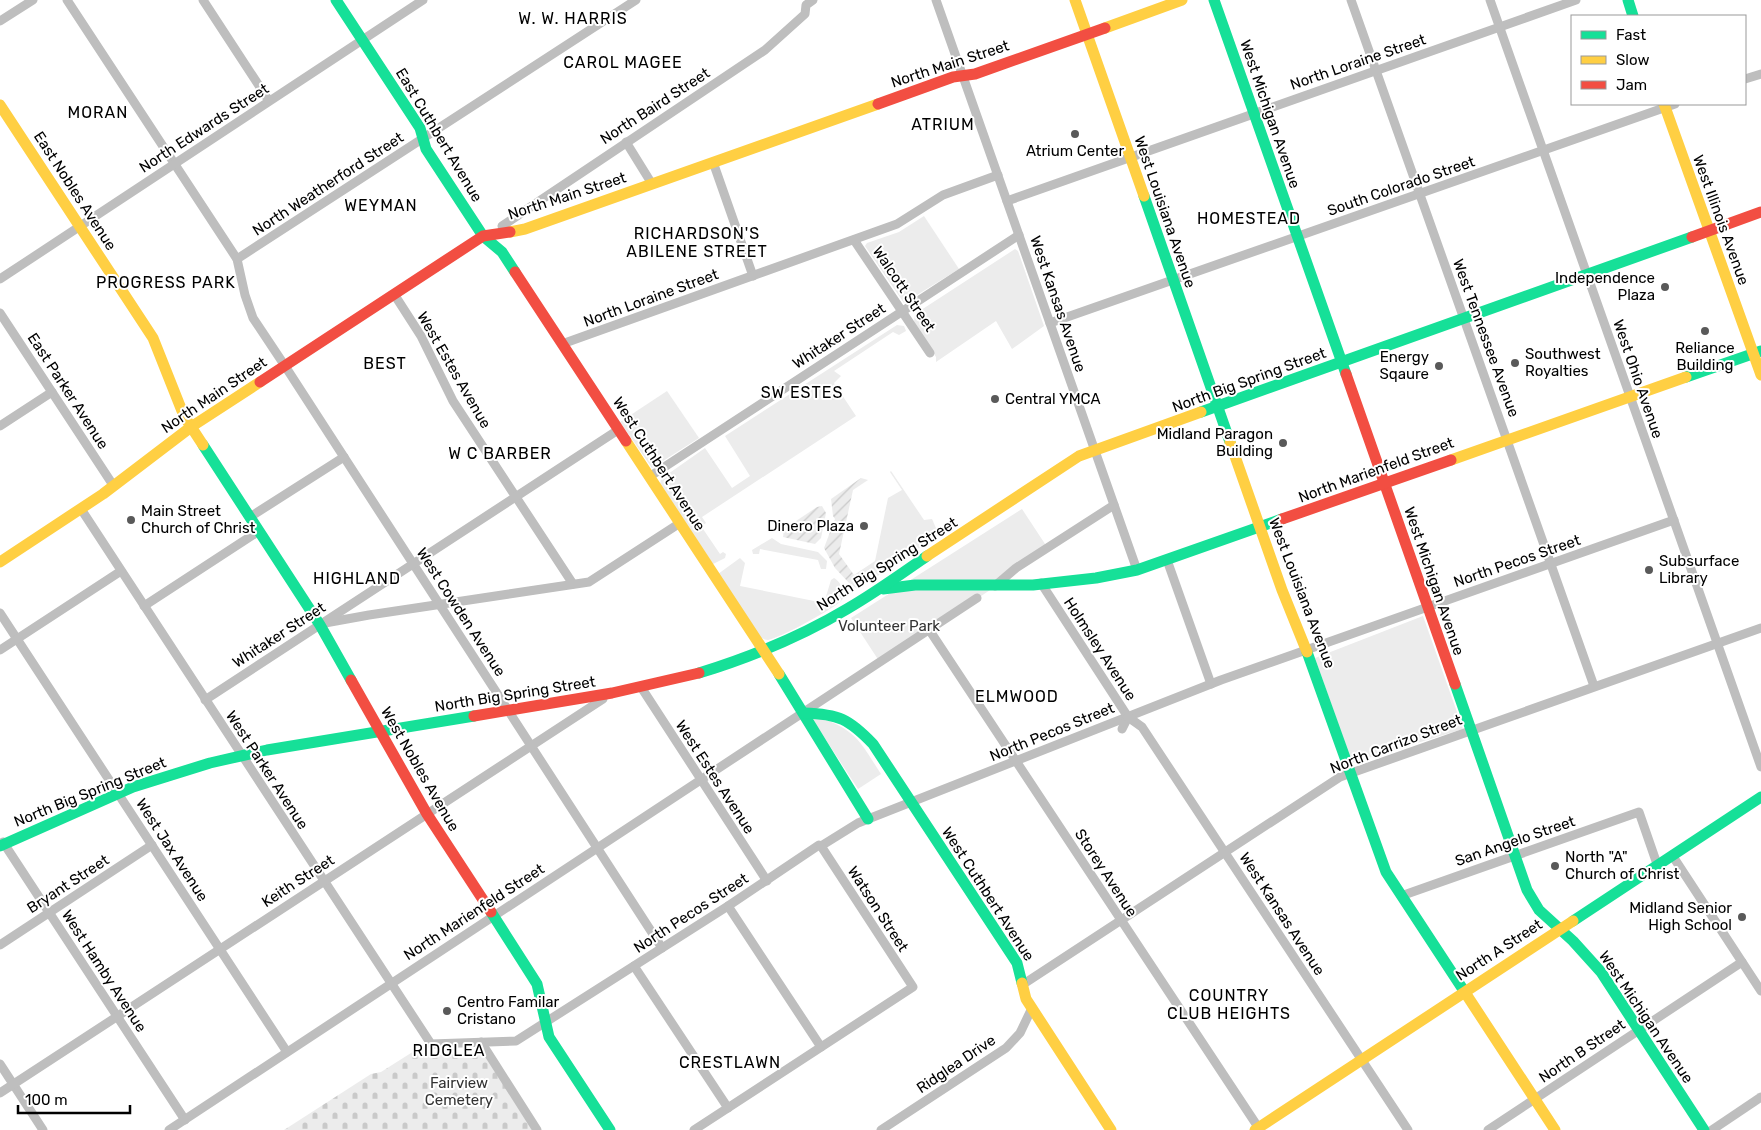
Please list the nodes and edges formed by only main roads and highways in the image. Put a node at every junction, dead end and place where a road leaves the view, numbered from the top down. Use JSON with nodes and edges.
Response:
{"nodes":[{"id":1,"x":336,"y":0,"type":"edge"},
{"id":2,"x":1075,"y":0,"type":"edge"},
{"id":3,"x":1182,"y":0,"type":"edge"},
{"id":4,"x":1214,"y":0,"type":"edge"},
{"id":5,"x":1628,"y":0,"type":"edge"},
{"id":6,"x":1633,"y":15,"type":"edge"},
{"id":7,"x":1086,"y":34,"type":"junction"},
{"id":8,"x":0,"y":105,"type":"edge"},
{"id":9,"x":1668,"y":105,"type":"edge"},
{"id":10,"x":1761,"y":212,"type":"edge"},
{"id":11,"x":1708,"y":231,"type":"junction"},
{"id":12,"x":483,"y":236,"type":"junction"},
{"id":13,"x":1757,"y":352,"type":"edge"},
{"id":14,"x":1341,"y":362,"type":"junction"},
{"id":15,"x":1761,"y":375,"type":"edge"},
{"id":16,"x":1218,"y":406,"type":"junction"},
{"id":17,"x":191,"y":427,"type":"junction"},
{"id":18,"x":1384,"y":483,"type":"junction"},
{"id":19,"x":1260,"y":527,"type":"junction"},
{"id":20,"x":0,"y":562,"type":"edge"},
{"id":21,"x":878,"y":589,"type":"junction"},
{"id":22,"x":764,"y":652,"type":"junction"},
{"id":23,"x":800,"y":717,"type":"junction"},
{"id":24,"x":380,"y":732,"type":"junction"},
{"id":25,"x":1761,"y":796,"type":"edge"},
{"id":26,"x":868,"y":819,"type":"road end"},
{"id":27,"x":1,"y":842,"type":"edge"},
{"id":28,"x":1560,"y":928,"type":"junction"},
{"id":29,"x":1464,"y":991,"type":"junction"},
{"id":30,"x":1258,"y":1129,"type":"edge"},
{"id":31,"x":610,"y":1130,"type":"edge"},
{"id":32,"x":1110,"y":1130,"type":"edge"},
{"id":33,"x":1556,"y":1130,"type":"edge"},
{"id":34,"x":1704,"y":1130,"type":"edge"}],
"edges":[{"from":1,"to":12,"type":"main road","name":"East Cuthbert Avenue"},
{"from":2,"to":7,"type":"main road","name":"West Louisiana Avenue"},
{"from":3,"to":7,"type":"main road","name":"North Main Street"},
{"from":4,"to":14,"type":"main road","name":"West Michigan Avenue"},
{"from":5,"to":6,"type":"main road"},
{"from":7,"to":12,"type":"main road","name":"North Main Street"},
{"from":7,"to":16,"type":"main road","name":"West Louisiana Avenue"},
{"from":8,"to":17,"type":"main road","name":"East Nobles Avenue"},
{"from":9,"to":11,"type":"main road","name":"West Illinois Avenue"},
{"from":10,"to":11,"type":"main road","name":"North Big Spring Street"},
{"from":11,"to":13,"type":"main road","name":"West Illinois Avenue"},
{"from":11,"to":14,"type":"main road","name":"North Big Spring Street"},
{"from":12,"to":17,"type":"main road","name":"North Main Street"},
{"from":12,"to":22,"type":"main road","name":"West Cuthbert Avenue"},
{"from":13,"to":15,"type":"main road","name":"West Illinois Avenue"},
{"from":13,"to":18,"type":"main road","name":"North Marienfeld Street"},
{"from":14,"to":16,"type":"main road","name":"North Big Spring Street"},
{"from":14,"to":18,"type":"main road","name":"West Michigan Avenue"},
{"from":16,"to":19,"type":"main road","name":"West Louisiana Avenue"},
{"from":16,"to":21,"type":"main road","name":"North Big Spring Street"},
{"from":17,"to":20,"type":"main road","name":"North Main Street"},
{"from":17,"to":24,"type":"main road","name":"West Nobles Avenue"},
{"from":18,"to":19,"type":"main road","name":"North Marienfeld Street"},
{"from":18,"to":28,"type":"main road","name":"West Michigan Avenue"},
{"from":19,"to":21,"type":"main road","name":"North Marienfeld Street"},
{"from":19,"to":29,"type":"main road","name":"West Louisiana Avenue"},
{"from":21,"to":22,"type":"main road","name":"North Big Spring Street"},
{"from":22,"to":23,"type":"main road","name":"West Cuthbert Avenue"},
{"from":22,"to":24,"type":"main road","name":"North Big Spring Street"},
{"from":23,"to":26,"type":"main road","name":"West Cuthbert Avenue"},
{"from":23,"to":32,"type":"main road","name":"West Cuthbert Avenue"},
{"from":24,"to":27,"type":"main road","name":"North Big Spring Street"},
{"from":24,"to":31,"type":"main road","name":"West Nobles Avenue"},
{"from":25,"to":28,"type":"main road","name":"North A Street"},
{"from":28,"to":29,"type":"main road","name":"North A Street"},
{"from":28,"to":34,"type":"main road","name":"West Michigan Avenue"},
{"from":29,"to":30,"type":"main road","name":"North A Street"},
{"from":29,"to":33,"type":"main road","name":"West Louisiana Avenue"}]}
